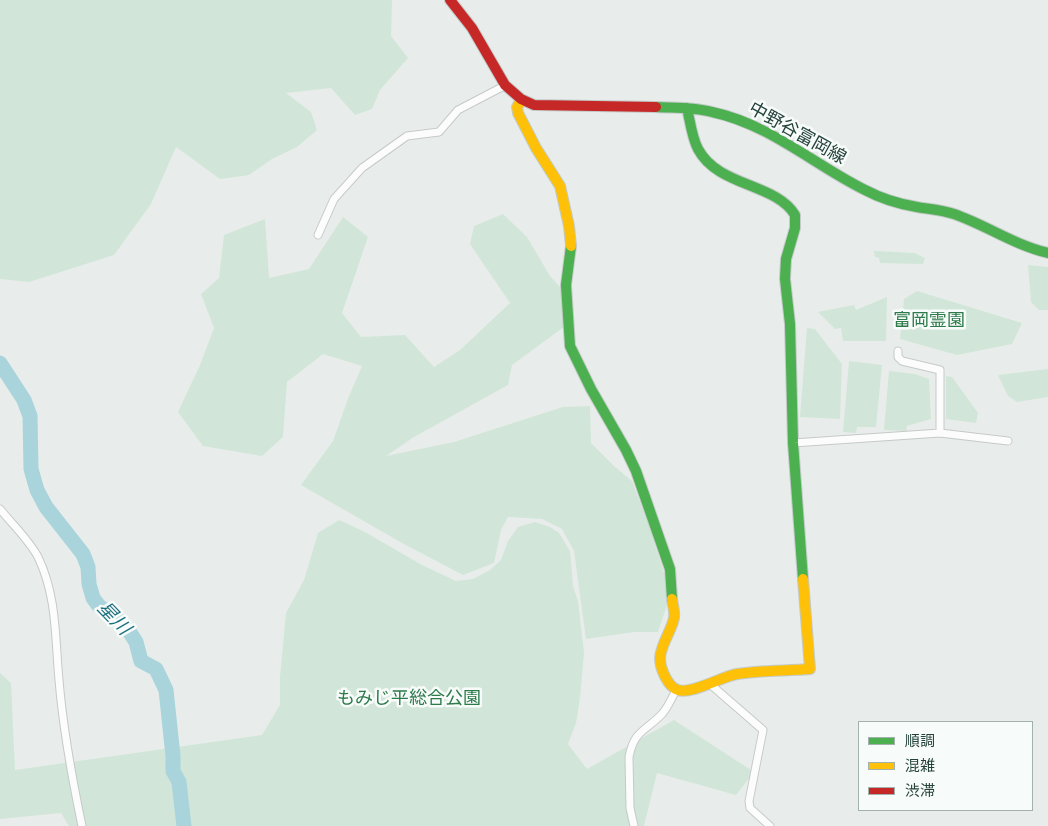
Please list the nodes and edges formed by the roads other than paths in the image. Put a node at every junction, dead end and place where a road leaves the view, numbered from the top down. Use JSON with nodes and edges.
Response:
{"nodes":[{"id":1,"x":455,"y":2,"type":"edge"},
{"id":2,"x":504,"y":86,"type":"junction"},
{"id":3,"x":521,"y":100,"type":"junction"},
{"id":4,"x":687,"y":108,"type":"junction"},
{"id":5,"x":318,"y":236,"type":"dead end"},
{"id":6,"x":1048,"y":253,"type":"edge"},
{"id":7,"x":898,"y":351,"type":"dead end"},
{"id":8,"x":940,"y":433,"type":"junction"},
{"id":9,"x":1008,"y":441,"type":"dead end"},
{"id":10,"x":793,"y":443,"type":"junction"},
{"id":11,"x":0,"y":509,"type":"edge"},
{"id":12,"x":710,"y":684,"type":"junction"},
{"id":13,"x":676,"y":690,"type":"junction"},
{"id":14,"x":82,"y":826,"type":"edge"},
{"id":15,"x":634,"y":826,"type":"edge"},
{"id":16,"x":770,"y":826,"type":"edge"}],
"edges":[{"from":1,"to":2,"type":"street","name":"中野谷富岡線"},
{"from":2,"to":3,"type":"street","name":"中野谷富岡線"},
{"from":2,"to":5,"type":"street"},
{"from":3,"to":4,"type":"street","name":"中野谷富岡線"},
{"from":3,"to":13,"type":"street"},
{"from":4,"to":6,"type":"street","name":"中野谷富岡線"},
{"from":4,"to":10,"type":"street"},
{"from":7,"to":8,"type":"street"},
{"from":8,"to":9,"type":"street"},
{"from":8,"to":10,"type":"street"},
{"from":10,"to":12,"type":"street"},
{"from":11,"to":14,"type":"street"},
{"from":12,"to":13,"type":"street"},
{"from":12,"to":16,"type":"street"},
{"from":13,"to":15,"type":"street"}]}
